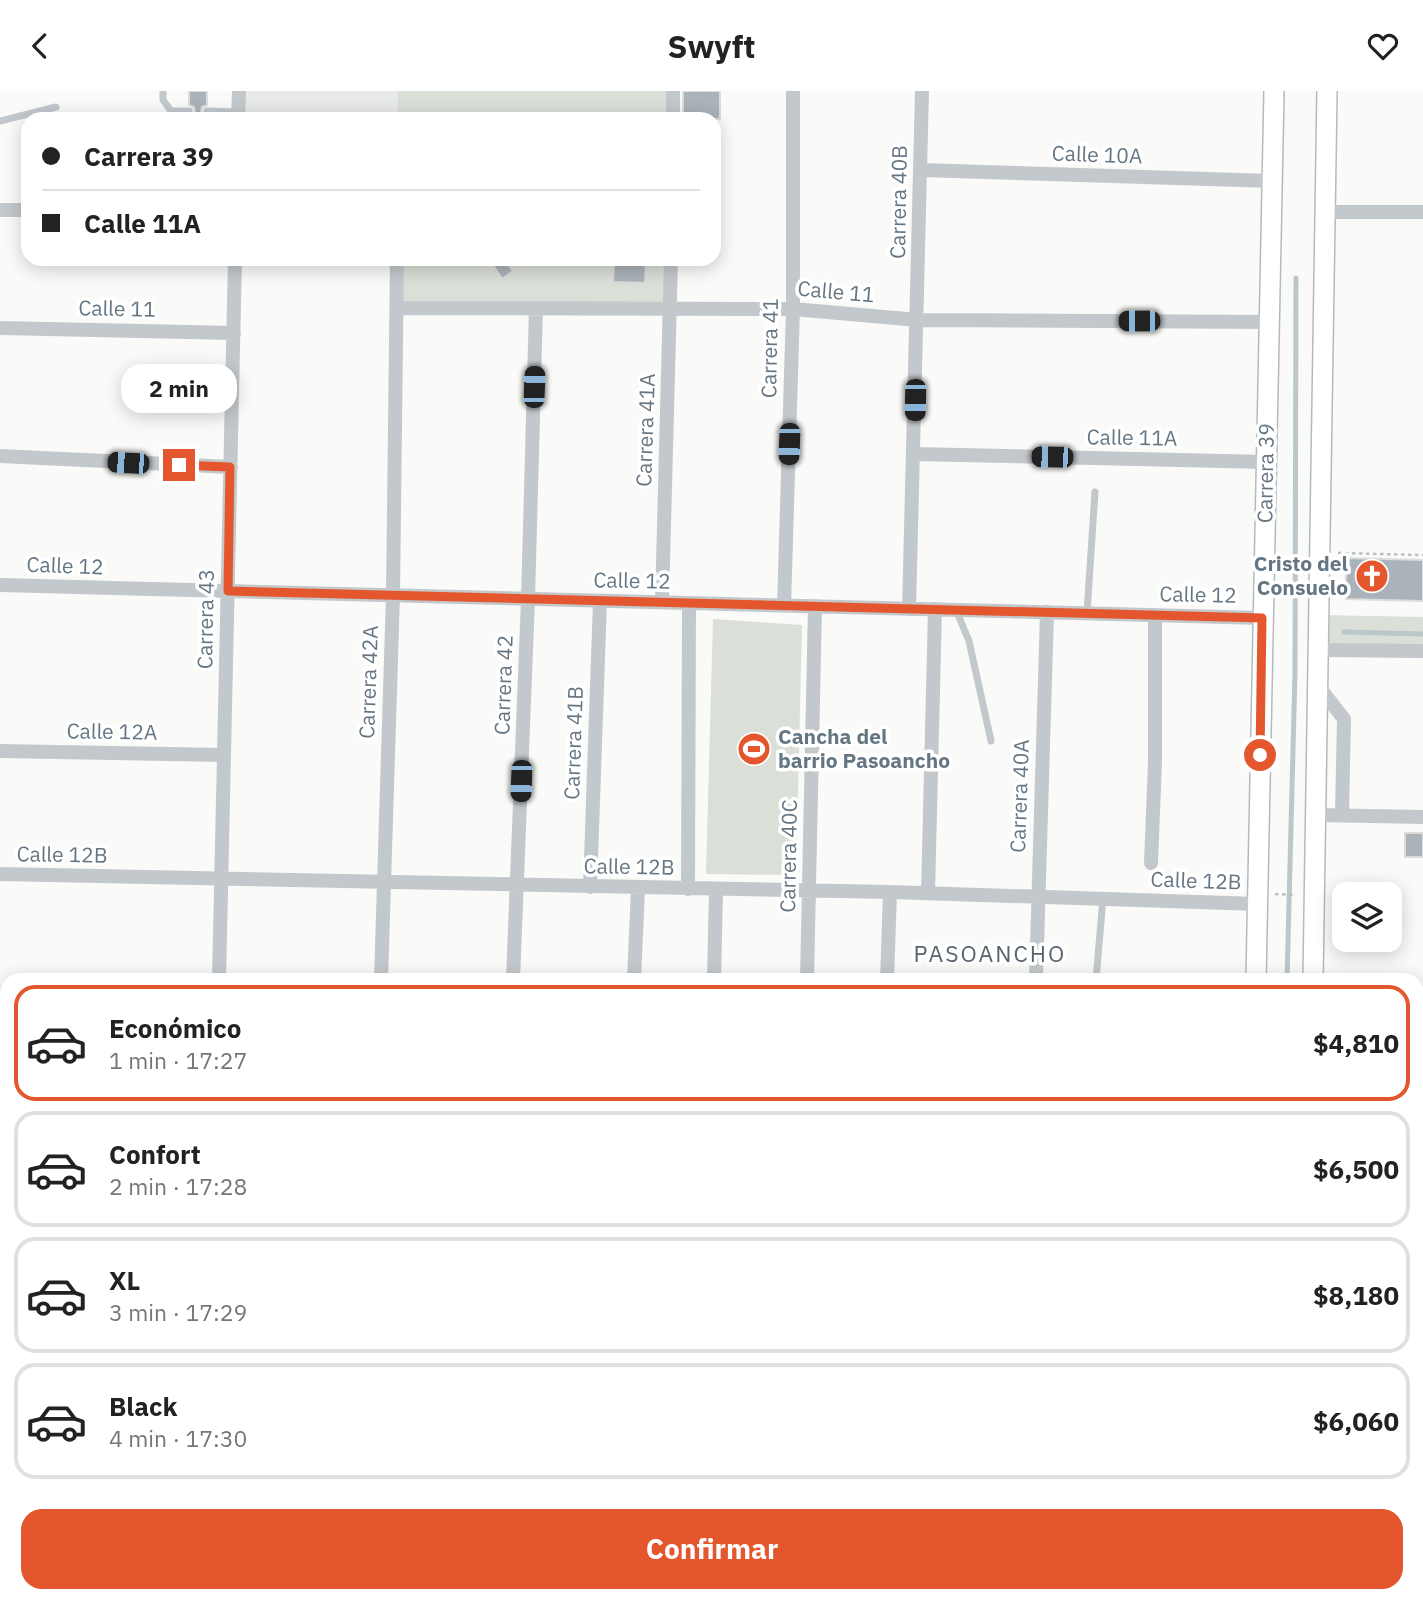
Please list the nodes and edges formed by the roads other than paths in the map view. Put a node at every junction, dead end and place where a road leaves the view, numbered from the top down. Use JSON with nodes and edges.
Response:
{"nodes":[{"id":1,"x":163,"y":91,"type":"edge"},
{"id":2,"x":239,"y":91,"type":"edge"},
{"id":3,"x":673,"y":91,"type":"edge"},
{"id":4,"x":793,"y":91,"type":"edge"},
{"id":5,"x":922,"y":91,"type":"edge"},
{"id":6,"x":1274,"y":91,"type":"edge"},
{"id":7,"x":1326,"y":91,"type":"edge"},
{"id":8,"x":56,"y":107,"type":"dead end"},
{"id":9,"x":189,"y":111,"type":"dead end"},
{"id":10,"x":207,"y":111,"type":"dead end"},
{"id":11,"x":36,"y":112,"type":"edge"},
{"id":12,"x":215,"y":112,"type":"edge"},
{"id":13,"x":238,"y":112,"type":"edge"},
{"id":14,"x":673,"y":112,"type":"edge"},
{"id":15,"x":21,"y":116,"type":"edge"},
{"id":16,"x":0,"y":121,"type":"edge"},
{"id":17,"x":920,"y":170,"type":"junction"},
{"id":18,"x":1272,"y":181,"type":"junction"},
{"id":19,"x":0,"y":210,"type":"edge"},
{"id":20,"x":21,"y":210,"type":"edge"},
{"id":21,"x":1325,"y":212,"type":"junction"},
{"id":22,"x":1423,"y":212,"type":"edge"},
{"id":23,"x":235,"y":266,"type":"edge"},
{"id":24,"x":397,"y":266,"type":"edge"},
{"id":25,"x":671,"y":266,"type":"edge"},
{"id":26,"x":398,"y":308,"type":"junction"},
{"id":27,"x":536,"y":308,"type":"junction"},
{"id":28,"x":670,"y":309,"type":"junction"},
{"id":29,"x":793,"y":309,"type":"junction"},
{"id":30,"x":918,"y":320,"type":"junction"},
{"id":31,"x":1270,"y":322,"type":"junction"},
{"id":32,"x":0,"y":328,"type":"edge"},
{"id":33,"x":234,"y":333,"type":"junction"},
{"id":34,"x":914,"y":454,"type":"junction"},
{"id":35,"x":0,"y":457,"type":"edge"},
{"id":36,"x":1266,"y":462,"type":"junction"},
{"id":37,"x":230,"y":467,"type":"junction"},
{"id":38,"x":1095,"y":492,"type":"dead end"},
{"id":39,"x":0,"y":585,"type":"edge"},
{"id":40,"x":228,"y":591,"type":"junction"},
{"id":41,"x":393,"y":595,"type":"junction"},
{"id":42,"x":528,"y":599,"type":"junction"},
{"id":43,"x":600,"y":601,"type":"junction"},
{"id":44,"x":662,"y":602,"type":"junction"},
{"id":45,"x":689,"y":603,"type":"junction"},
{"id":46,"x":784,"y":606,"type":"junction"},
{"id":47,"x":815,"y":606,"type":"junction"},
{"id":48,"x":909,"y":609,"type":"junction"},
{"id":49,"x":935,"y":609,"type":"junction"},
{"id":50,"x":956,"y":610,"type":"junction"},
{"id":51,"x":1047,"y":613,"type":"junction"},
{"id":52,"x":1087,"y":613,"type":"junction"},
{"id":53,"x":1155,"y":615,"type":"junction"},
{"id":54,"x":1262,"y":618,"type":"junction"},
{"id":55,"x":1319,"y":650,"type":"junction"},
{"id":56,"x":1423,"y":650,"type":"edge"},
{"id":57,"x":1319,"y":687,"type":"junction"},
{"id":58,"x":991,"y":741,"type":"dead end"},
{"id":59,"x":0,"y":751,"type":"edge"},
{"id":60,"x":224,"y":755,"type":"junction"},
{"id":61,"x":1316,"y":815,"type":"junction"},
{"id":62,"x":1342,"y":815,"type":"junction"},
{"id":63,"x":1423,"y":817,"type":"edge"},
{"id":64,"x":1151,"y":863,"type":"dead end"},
{"id":65,"x":0,"y":874,"type":"edge"},
{"id":66,"x":221,"y":879,"type":"junction"},
{"id":67,"x":384,"y":883,"type":"junction"},
{"id":68,"x":517,"y":886,"type":"junction"},
{"id":69,"x":590,"y":887,"type":"junction"},
{"id":70,"x":638,"y":888,"type":"junction"},
{"id":71,"x":688,"y":889,"type":"junction"},
{"id":72,"x":716,"y":890,"type":"junction"},
{"id":73,"x":809,"y":891,"type":"junction"},
{"id":74,"x":890,"y":892,"type":"junction"},
{"id":75,"x":928,"y":893,"type":"junction"},
{"id":76,"x":1038,"y":896,"type":"junction"},
{"id":77,"x":1103,"y":898,"type":"junction"},
{"id":78,"x":1262,"y":899,"type":"junction"},
{"id":79,"x":219,"y":973,"type":"edge"},
{"id":80,"x":380,"y":973,"type":"edge"},
{"id":81,"x":513,"y":973,"type":"edge"},
{"id":82,"x":634,"y":973,"type":"edge"},
{"id":83,"x":714,"y":973,"type":"edge"},
{"id":84,"x":807,"y":973,"type":"edge"},
{"id":85,"x":887,"y":973,"type":"edge"},
{"id":86,"x":1036,"y":973,"type":"edge"},
{"id":87,"x":1097,"y":973,"type":"edge"},
{"id":88,"x":1257,"y":973,"type":"edge"},
{"id":89,"x":1312,"y":973,"type":"edge"}],
"edges":[{"from":1,"to":9,"type":"lane"},
{"from":2,"to":13,"type":"street"},
{"from":3,"to":14,"type":"street"},
{"from":4,"to":29,"type":"street","name":"Carrera 41"},
{"from":5,"to":17,"type":"street","name":"Carrera 40B"},
{"from":6,"to":18,"type":"main road","name":"Carrera 39"},
{"from":7,"to":21,"type":"main road"},
{"from":8,"to":11,"type":"lane"},
{"from":10,"to":12,"type":"lane"},
{"from":15,"to":16,"type":"lane"},
{"from":17,"to":18,"type":"street","name":"Calle 10A"},
{"from":17,"to":30,"type":"street","name":"Carrera 40B"},
{"from":18,"to":31,"type":"main road","name":"Carrera 39"},
{"from":19,"to":20,"type":"street"},
{"from":21,"to":22,"type":"street"},
{"from":21,"to":55,"type":"main road"},
{"from":23,"to":33,"type":"street","name":"Carrera 43"},
{"from":24,"to":26,"type":"street","name":"Carrera 42A"},
{"from":25,"to":28,"type":"street","name":"Carrera 41A"},
{"from":26,"to":27,"type":"street","name":"Calle 11"},
{"from":26,"to":41,"type":"street","name":"Carrera 42A"},
{"from":27,"to":28,"type":"street","name":"Calle 11"},
{"from":27,"to":42,"type":"street","name":"Carrera 42"},
{"from":28,"to":29,"type":"street","name":"Calle 11"},
{"from":28,"to":44,"type":"street","name":"Carrera 41A"},
{"from":29,"to":30,"type":"street","name":"Calle 11"},
{"from":29,"to":46,"type":"street","name":"Carrera 41"},
{"from":30,"to":31,"type":"street","name":"Calle 11"},
{"from":30,"to":34,"type":"street","name":"Carrera 40B"},
{"from":31,"to":36,"type":"main road","name":"Carrera 39"},
{"from":32,"to":33,"type":"street","name":"Calle 11"},
{"from":33,"to":37,"type":"street","name":"Carrera 43"},
{"from":34,"to":36,"type":"street","name":"Calle 11A"},
{"from":34,"to":48,"type":"street","name":"Carrera 40B"},
{"from":35,"to":37,"type":"street"},
{"from":36,"to":54,"type":"main road","name":"Carrera 39"},
{"from":37,"to":40,"type":"street","name":"Carrera 43"},
{"from":38,"to":52,"type":"lane"},
{"from":39,"to":40,"type":"street","name":"Calle 12"},
{"from":40,"to":41,"type":"street","name":"Calle 12"},
{"from":40,"to":60,"type":"street","name":"Carrera 43"},
{"from":41,"to":42,"type":"street","name":"Calle 12"},
{"from":41,"to":67,"type":"street","name":"Carrera 42A"},
{"from":42,"to":43,"type":"street","name":"Calle 12"},
{"from":42,"to":68,"type":"street","name":"Carrera 42"},
{"from":43,"to":44,"type":"street","name":"Calle 12"},
{"from":43,"to":69,"type":"street","name":"Carrera 41B"},
{"from":44,"to":45,"type":"street","name":"Calle 12"},
{"from":45,"to":46,"type":"street","name":"Calle 12"},
{"from":45,"to":71,"type":"street"},
{"from":46,"to":47,"type":"street","name":"Calle 12"},
{"from":47,"to":48,"type":"street","name":"Calle 12"},
{"from":47,"to":73,"type":"street","name":"Carrera 40C"},
{"from":48,"to":49,"type":"street","name":"Calle 12"},
{"from":49,"to":50,"type":"street","name":"Calle 12"},
{"from":49,"to":75,"type":"street"},
{"from":50,"to":51,"type":"street","name":"Calle 12"},
{"from":50,"to":58,"type":"lane"},
{"from":51,"to":52,"type":"street","name":"Calle 12"},
{"from":51,"to":76,"type":"street","name":"Carrera 40A"},
{"from":52,"to":53,"type":"street","name":"Calle 12"},
{"from":53,"to":54,"type":"street","name":"Calle 12"},
{"from":53,"to":64,"type":"street"},
{"from":54,"to":78,"type":"main road","name":"Carrera 39"},
{"from":55,"to":56,"type":"street"},
{"from":55,"to":57,"type":"main road"},
{"from":57,"to":61,"type":"main road"},
{"from":57,"to":62,"type":"street"},
{"from":59,"to":60,"type":"street","name":"Calle 12A"},
{"from":60,"to":66,"type":"street","name":"Carrera 43"},
{"from":61,"to":62,"type":"street"},
{"from":61,"to":89,"type":"main road"},
{"from":62,"to":63,"type":"street"},
{"from":65,"to":66,"type":"street","name":"Calle 12B"},
{"from":66,"to":67,"type":"street","name":"Calle 12B"},
{"from":66,"to":79,"type":"street","name":"Carrera 43"},
{"from":67,"to":68,"type":"street","name":"Calle 12B"},
{"from":67,"to":80,"type":"street","name":"Carrera 42A"},
{"from":68,"to":69,"type":"street","name":"Calle 12B"},
{"from":68,"to":81,"type":"street","name":"Carrera 42"},
{"from":69,"to":70,"type":"street","name":"Calle 12B"},
{"from":70,"to":71,"type":"street","name":"Calle 12B"},
{"from":70,"to":82,"type":"street"},
{"from":71,"to":72,"type":"street","name":"Calle 12B"},
{"from":72,"to":73,"type":"street","name":"Calle 12B"},
{"from":72,"to":83,"type":"street"},
{"from":73,"to":74,"type":"street","name":"Calle 12B"},
{"from":73,"to":84,"type":"street","name":"Carrera 40C"},
{"from":74,"to":75,"type":"street","name":"Calle 12B"},
{"from":74,"to":85,"type":"street"},
{"from":75,"to":76,"type":"street","name":"Calle 12B"},
{"from":76,"to":77,"type":"street","name":"Calle 12B"},
{"from":76,"to":86,"type":"street","name":"Carrera 40A"},
{"from":77,"to":78,"type":"street","name":"Calle 12B"},
{"from":77,"to":87,"type":"lane"},
{"from":78,"to":88,"type":"main road","name":"Carrera 39"}]}
